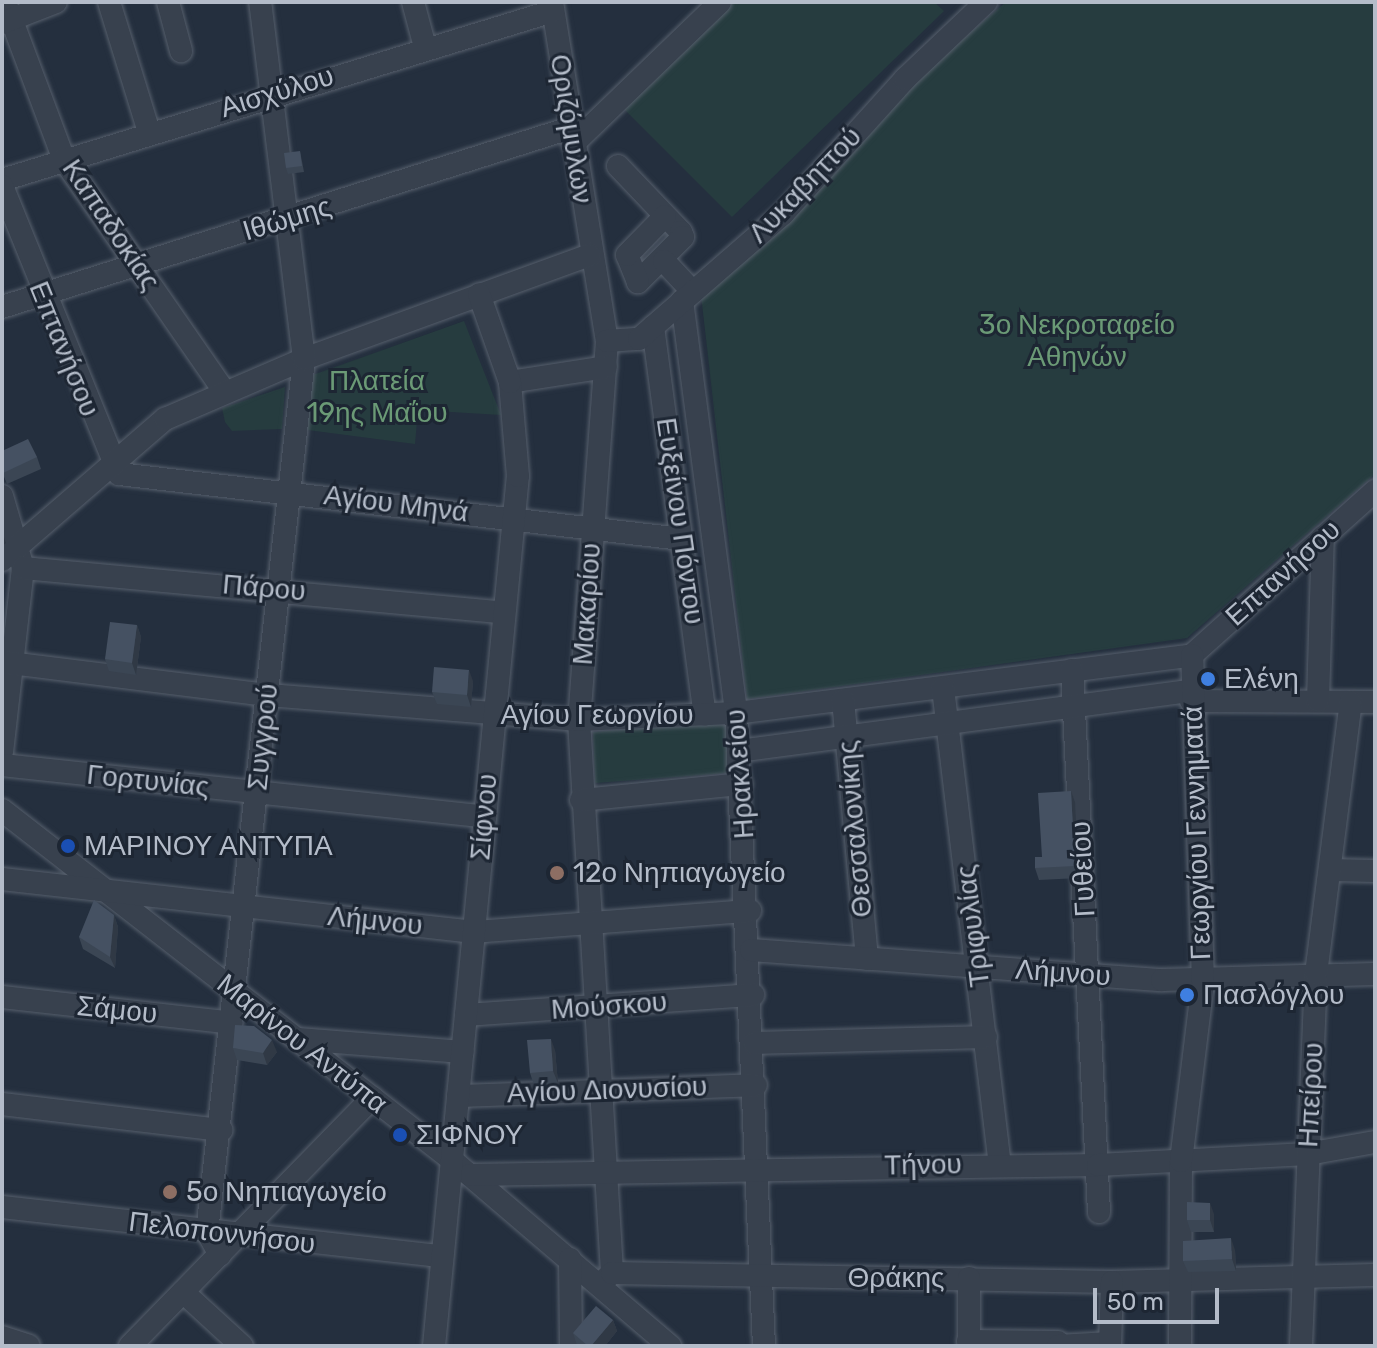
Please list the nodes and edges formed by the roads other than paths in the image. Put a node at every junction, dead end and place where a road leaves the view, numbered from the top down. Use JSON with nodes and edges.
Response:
{"nodes":[{"id":1,"x":56,"y":2,"type":"edge"},
{"id":2,"x":109,"y":2,"type":"edge"},
{"id":3,"x":168,"y":2,"type":"edge"},
{"id":4,"x":260,"y":2,"type":"edge"},
{"id":5,"x":413,"y":2,"type":"edge"},
{"id":6,"x":720,"y":2,"type":"edge"},
{"id":7,"x":986,"y":2,"type":"edge"},
{"id":8,"x":553,"y":6,"type":"edge"},
{"id":9,"x":6,"y":15,"type":"edge"},
{"id":10,"x":425,"y":47,"type":"junction"},
{"id":11,"x":181,"y":51,"type":"dead end"},
{"id":12,"x":272,"y":92,"type":"junction"},
{"id":13,"x":149,"y":132,"type":"junction"},
{"id":14,"x":572,"y":136,"type":"junction"},
{"id":15,"x":64,"y":160,"type":"junction"},
{"id":16,"x":618,"y":166,"type":"dead end"},
{"id":17,"x":2,"y":183,"type":"edge"},
{"id":18,"x":665,"y":216,"type":"junction"},
{"id":19,"x":286,"y":220,"type":"junction"},
{"id":20,"x":627,"y":260,"type":"junction"},
{"id":21,"x":664,"y":261,"type":"junction"},
{"id":22,"x":592,"y":262,"type":"junction"},
{"id":23,"x":137,"y":263,"type":"junction"},
{"id":24,"x":479,"y":294,"type":"junction"},
{"id":25,"x":41,"y":295,"type":"junction"},
{"id":26,"x":688,"y":297,"type":"junction"},
{"id":27,"x":2,"y":307,"type":"edge"},
{"id":28,"x":653,"y":327,"type":"junction"},
{"id":29,"x":607,"y":341,"type":"junction"},
{"id":30,"x":304,"y":359,"type":"junction"},
{"id":31,"x":606,"y":367,"type":"junction"},
{"id":32,"x":510,"y":382,"type":"junction"},
{"id":33,"x":224,"y":391,"type":"junction"},
{"id":34,"x":112,"y":466,"type":"junction"},
{"id":35,"x":285,"y":491,"type":"junction"},
{"id":36,"x":1375,"y":491,"type":"edge"},
{"id":37,"x":2,"y":496,"type":"edge"},
{"id":38,"x":513,"y":519,"type":"junction"},
{"id":39,"x":7,"y":523,"type":"edge"},
{"id":40,"x":592,"y":529,"type":"junction"},
{"id":41,"x":1323,"y":537,"type":"junction"},
{"id":42,"x":682,"y":539,"type":"junction"},
{"id":43,"x":15,"y":558,"type":"edge"},
{"id":44,"x":277,"y":588,"type":"junction"},
{"id":45,"x":504,"y":613,"type":"junction"},
{"id":46,"x":1192,"y":655,"type":"junction"},
{"id":47,"x":7,"y":662,"type":"edge"},
{"id":48,"x":1072,"y":670,"type":"junction"},
{"id":49,"x":943,"y":688,"type":"junction"},
{"id":50,"x":268,"y":695,"type":"junction"},
{"id":51,"x":1191,"y":696,"type":"junction"},
{"id":52,"x":843,"y":700,"type":"junction"},
{"id":53,"x":1318,"y":701,"type":"junction"},
{"id":54,"x":1351,"y":702,"type":"junction"},
{"id":55,"x":1375,"y":702,"type":"edge"},
{"id":56,"x":1074,"y":704,"type":"junction"},
{"id":57,"x":736,"y":713,"type":"junction"},
{"id":58,"x":493,"y":715,"type":"junction"},
{"id":59,"x":705,"y":715,"type":"junction"},
{"id":60,"x":579,"y":720,"type":"junction"},
{"id":61,"x":949,"y":726,"type":"junction"},
{"id":62,"x":847,"y":737,"type":"junction"},
{"id":63,"x":2,"y":751,"type":"edge"},
{"id":64,"x":739,"y":751,"type":"junction"},
{"id":65,"x":2,"y":765,"type":"edge"},
{"id":66,"x":741,"y":784,"type":"junction"},
{"id":67,"x":257,"y":793,"type":"junction"},
{"id":68,"x":581,"y":800,"type":"junction"},
{"id":69,"x":2,"y":810,"type":"edge"},
{"id":70,"x":485,"y":817,"type":"junction"},
{"id":71,"x":1330,"y":870,"type":"junction"},
{"id":72,"x":1375,"y":871,"type":"edge"},
{"id":73,"x":2,"y":879,"type":"edge"},
{"id":74,"x":108,"y":893,"type":"junction"},
{"id":75,"x":245,"y":906,"type":"junction"},
{"id":76,"x":750,"y":911,"type":"junction"},
{"id":77,"x":587,"y":922,"type":"junction"},
{"id":78,"x":474,"y":932,"type":"junction"},
{"id":79,"x":751,"y":950,"type":"junction"},
{"id":80,"x":867,"y":959,"type":"junction"},
{"id":81,"x":979,"y":967,"type":"junction"},
{"id":82,"x":1089,"y":974,"type":"junction"},
{"id":83,"x":1316,"y":974,"type":"junction"},
{"id":84,"x":1375,"y":974,"type":"edge"},
{"id":85,"x":1203,"y":982,"type":"junction"},
{"id":86,"x":235,"y":991,"type":"junction"},
{"id":87,"x":753,"y":995,"type":"junction"},
{"id":88,"x":2,"y":997,"type":"edge"},
{"id":89,"x":594,"y":1008,"type":"junction"},
{"id":90,"x":466,"y":1015,"type":"junction"},
{"id":91,"x":232,"y":1023,"type":"junction"},
{"id":92,"x":986,"y":1037,"type":"junction"},
{"id":93,"x":298,"y":1039,"type":"junction"},
{"id":94,"x":754,"y":1043,"type":"junction"},
{"id":95,"x":462,"y":1052,"type":"junction"},
{"id":96,"x":756,"y":1085,"type":"junction"},
{"id":97,"x":600,"y":1090,"type":"junction"},
{"id":98,"x":458,"y":1096,"type":"junction"},
{"id":99,"x":372,"y":1098,"type":"junction"},
{"id":100,"x":2,"y":1104,"type":"edge"},
{"id":101,"x":221,"y":1130,"type":"junction"},
{"id":102,"x":1375,"y":1142,"type":"edge"},
{"id":103,"x":1308,"y":1154,"type":"junction"},
{"id":104,"x":452,"y":1160,"type":"junction"},
{"id":105,"x":1181,"y":1161,"type":"junction"},
{"id":106,"x":1000,"y":1164,"type":"junction"},
{"id":107,"x":1098,"y":1165,"type":"junction"},
{"id":108,"x":758,"y":1169,"type":"junction"},
{"id":109,"x":605,"y":1174,"type":"junction"},
{"id":110,"x":470,"y":1175,"type":"junction"},
{"id":111,"x":2,"y":1207,"type":"edge"},
{"id":112,"x":1099,"y":1212,"type":"dead end"},
{"id":113,"x":207,"y":1232,"type":"junction"},
{"id":114,"x":237,"y":1237,"type":"junction"},
{"id":115,"x":220,"y":1255,"type":"junction"},
{"id":116,"x":442,"y":1256,"type":"junction"},
{"id":117,"x":570,"y":1259,"type":"junction"},
{"id":118,"x":1375,"y":1275,"type":"edge"},
{"id":119,"x":1305,"y":1276,"type":"junction"},
{"id":120,"x":762,"y":1277,"type":"junction"},
{"id":121,"x":606,"y":1278,"type":"junction"},
{"id":122,"x":969,"y":1278,"type":"junction"},
{"id":123,"x":1180,"y":1281,"type":"junction"},
{"id":124,"x":1112,"y":1282,"type":"junction"},
{"id":125,"x":183,"y":1292,"type":"junction"},
{"id":126,"x":2,"y":1337,"type":"edge"},
{"id":127,"x":968,"y":1343,"type":"edge"},
{"id":128,"x":1000,"y":1344,"type":"edge"},
{"id":129,"x":1058,"y":1344,"type":"edge"},
{"id":130,"x":1110,"y":1344,"type":"edge"},
{"id":131,"x":29,"y":1346,"type":"edge"},
{"id":132,"x":130,"y":1346,"type":"edge"},
{"id":133,"x":242,"y":1346,"type":"edge"},
{"id":134,"x":434,"y":1346,"type":"edge"},
{"id":135,"x":571,"y":1346,"type":"edge"},
{"id":136,"x":670,"y":1346,"type":"edge"},
{"id":137,"x":764,"y":1346,"type":"edge"},
{"id":138,"x":1180,"y":1346,"type":"edge"},
{"id":139,"x":1301,"y":1346,"type":"edge"}],
"edges":[{"from":1,"to":9,"type":"street"},
{"from":2,"to":13,"type":"street"},
{"from":3,"to":11,"type":"street"},
{"from":4,"to":12,"type":"street","name":"Συγγρού"},
{"from":5,"to":10,"type":"street"},
{"from":6,"to":14,"type":"street"},
{"from":7,"to":26,"type":"street","name":"Λυκαβηττού"},
{"from":8,"to":10,"type":"street","name":"Αισχύλου"},
{"from":8,"to":14,"type":"street","name":"Οριζόμυλων"},
{"from":9,"to":15,"type":"street","name":"Καπαδοκίας"},
{"from":10,"to":12,"type":"street","name":"Αισχύλου"},
{"from":12,"to":13,"type":"street","name":"Αισχύλου"},
{"from":12,"to":19,"type":"street","name":"Συγγρού"},
{"from":13,"to":15,"type":"street","name":"Αισχύλου"},
{"from":14,"to":19,"type":"street","name":"Ιθώμης"},
{"from":14,"to":22,"type":"street","name":"Οριζόμυλων"},
{"from":15,"to":17,"type":"street","name":"Αισχύλου"},
{"from":15,"to":23,"type":"street","name":"Καπαδοκίας"},
{"from":16,"to":18,"type":"street"},
{"from":17,"to":25,"type":"street","name":"Επτανήσου"},
{"from":18,"to":20,"type":"street"},
{"from":18,"to":21,"type":"street"},
{"from":19,"to":23,"type":"street","name":"Ιθώμης"},
{"from":19,"to":30,"type":"street","name":"Συγγρού"},
{"from":20,"to":21,"type":"street"},
{"from":20,"to":22,"type":"street"},
{"from":21,"to":26,"type":"street"},
{"from":22,"to":24,"type":"street"},
{"from":22,"to":29,"type":"street","name":"Μακαρίου"},
{"from":23,"to":25,"type":"street","name":"Ιθώμης"},
{"from":23,"to":33,"type":"street","name":"Καπαδοκίας"},
{"from":24,"to":30,"type":"street"},
{"from":24,"to":32,"type":"street","name":"Σίφνου"},
{"from":25,"to":27,"type":"street","name":"Ιθώμης"},
{"from":25,"to":34,"type":"street","name":"Επτανήσου"},
{"from":26,"to":28,"type":"street","name":"Λυκαβηττού"},
{"from":26,"to":57,"type":"street","name":"Ηρακλείου"},
{"from":28,"to":29,"type":"street","name":"Λυκαβηττού"},
{"from":28,"to":42,"type":"street","name":"Ευξείνου Πόντου"},
{"from":29,"to":31,"type":"street","name":"Μακαρίου"},
{"from":30,"to":33,"type":"street"},
{"from":30,"to":35,"type":"street","name":"Συγγρού"},
{"from":31,"to":32,"type":"street"},
{"from":31,"to":40,"type":"street","name":"Μακαρίου"},
{"from":32,"to":38,"type":"street","name":"Σίφνου"},
{"from":33,"to":34,"type":"street"},
{"from":34,"to":35,"type":"street","name":"Αγίου Μηνά"},
{"from":34,"to":43,"type":"street"},
{"from":35,"to":38,"type":"street","name":"Αγίου Μηνά"},
{"from":35,"to":44,"type":"street","name":"Συγγρού"},
{"from":36,"to":41,"type":"street","name":"Επτανήσου"},
{"from":37,"to":39,"type":"street"},
{"from":38,"to":40,"type":"street","name":"Αγίου Μηνά"},
{"from":38,"to":45,"type":"street","name":"Σίφνου"},
{"from":39,"to":43,"type":"street"},
{"from":40,"to":42,"type":"street","name":"Αγίου Μηνά"},
{"from":40,"to":60,"type":"street","name":"Μακαρίου"},
{"from":41,"to":46,"type":"street","name":"Επτανήσου"},
{"from":41,"to":53,"type":"street"},
{"from":42,"to":59,"type":"street","name":"Ευξείνου Πόντου"},
{"from":43,"to":44,"type":"street","name":"Πάρου"},
{"from":43,"to":47,"type":"street"},
{"from":44,"to":45,"type":"street","name":"Πάρου"},
{"from":44,"to":50,"type":"street","name":"Συγγρού"},
{"from":45,"to":58,"type":"street","name":"Σίφνου"},
{"from":46,"to":48,"type":"street","name":"Αγίου Γεωργίου"},
{"from":46,"to":51,"type":"street","name":"Γεωργίου Γεννηματά"},
{"from":47,"to":50,"type":"street","name":"Αγίου Γεωργίου"},
{"from":47,"to":63,"type":"street"},
{"from":48,"to":49,"type":"street","name":"Αγίου Γεωργίου"},
{"from":48,"to":56,"type":"street","name":"Γυθείου"},
{"from":49,"to":52,"type":"street","name":"Αγίου Γεωργίου"},
{"from":49,"to":61,"type":"street","name":"Τριφυλίας"},
{"from":50,"to":58,"type":"street","name":"Αγίου Γεωργίου"},
{"from":50,"to":67,"type":"street","name":"Συγγρού"},
{"from":51,"to":53,"type":"street"},
{"from":51,"to":56,"type":"street"},
{"from":51,"to":85,"type":"street","name":"Γεωργίου Γεννηματά"},
{"from":52,"to":57,"type":"street","name":"Αγίου Γεωργίου"},
{"from":52,"to":62,"type":"street","name":"Θεσσαλονίκης"},
{"from":53,"to":54,"type":"street"},
{"from":54,"to":55,"type":"street"},
{"from":54,"to":71,"type":"street","name":"Ηπείρου"},
{"from":56,"to":61,"type":"street"},
{"from":56,"to":82,"type":"street","name":"Γυθείου"},
{"from":57,"to":59,"type":"street","name":"Αγίου Γεωργίου"},
{"from":57,"to":64,"type":"street","name":"Ηρακλείου"},
{"from":58,"to":60,"type":"street","name":"Αγίου Γεωργίου"},
{"from":58,"to":70,"type":"street","name":"Σίφνου"},
{"from":59,"to":60,"type":"street","name":"Αγίου Γεωργίου"},
{"from":60,"to":68,"type":"street","name":"Μακαρίου"},
{"from":61,"to":62,"type":"street"},
{"from":61,"to":81,"type":"street","name":"Τριφυλίας"},
{"from":62,"to":64,"type":"street"},
{"from":62,"to":80,"type":"street","name":"Θεσσαλονίκης"},
{"from":64,"to":66,"type":"street","name":"Ηρακλείου"},
{"from":65,"to":67,"type":"street","name":"Γορτυνίας"},
{"from":66,"to":68,"type":"street"},
{"from":66,"to":76,"type":"street","name":"Ηρακλείου"},
{"from":67,"to":70,"type":"street","name":"Γορτυνίας"},
{"from":67,"to":75,"type":"street","name":"Συγγρού"},
{"from":68,"to":77,"type":"street","name":"Μακαρίου"},
{"from":69,"to":74,"type":"street","name":"Μαρίνου Αντύπα"},
{"from":70,"to":78,"type":"street","name":"Σίφνου"},
{"from":71,"to":72,"type":"street"},
{"from":71,"to":83,"type":"street","name":"Ηπείρου"},
{"from":73,"to":74,"type":"street","name":"Λήμνου"},
{"from":74,"to":75,"type":"street","name":"Λήμνου"},
{"from":74,"to":86,"type":"street","name":"Μαρίνου Αντύπα"},
{"from":75,"to":78,"type":"street","name":"Λήμνου"},
{"from":75,"to":86,"type":"street","name":"Συγγρού"},
{"from":76,"to":77,"type":"street","name":"Λήμνου"},
{"from":76,"to":79,"type":"street","name":"Ηρακλείου"},
{"from":77,"to":78,"type":"street","name":"Λήμνου"},
{"from":77,"to":89,"type":"street","name":"Μακαρίου"},
{"from":78,"to":90,"type":"street","name":"Σίφνου"},
{"from":79,"to":80,"type":"street","name":"Λήμνου"},
{"from":79,"to":87,"type":"street","name":"Ηρακλείου"},
{"from":80,"to":81,"type":"street","name":"Λήμνου"},
{"from":81,"to":82,"type":"street","name":"Λήμνου"},
{"from":81,"to":92,"type":"street","name":"Τριφυλίας"},
{"from":82,"to":85,"type":"street","name":"Λήμνου"},
{"from":82,"to":107,"type":"street","name":"Γυθείου"},
{"from":83,"to":84,"type":"street","name":"Λήμνου"},
{"from":83,"to":85,"type":"street","name":"Λήμνου"},
{"from":83,"to":103,"type":"street","name":"Ηπείρου"},
{"from":85,"to":105,"type":"street","name":"Γεωργίου Γεννηματά"},
{"from":86,"to":91,"type":"street","name":"Συγγρού"},
{"from":86,"to":93,"type":"street","name":"Μαρίνου Αντύπα"},
{"from":87,"to":89,"type":"street","name":"Μούσκου"},
{"from":87,"to":94,"type":"street","name":"Ηρακλείου"},
{"from":88,"to":91,"type":"street","name":"Σάμου"},
{"from":89,"to":90,"type":"street","name":"Μούσκου"},
{"from":89,"to":97,"type":"street","name":"Μακαρίου"},
{"from":90,"to":95,"type":"street","name":"Σίφνου"},
{"from":91,"to":101,"type":"street","name":"Συγγρού"},
{"from":92,"to":94,"type":"street"},
{"from":92,"to":106,"type":"street","name":"Τριφυλίας"},
{"from":93,"to":95,"type":"street"},
{"from":93,"to":99,"type":"street","name":"Μαρίνου Αντύπα"},
{"from":94,"to":96,"type":"street","name":"Ηρακλείου"},
{"from":95,"to":98,"type":"street","name":"Σίφνου"},
{"from":96,"to":97,"type":"street","name":"Αγίου Διονυσίου"},
{"from":96,"to":108,"type":"street","name":"Ηρακλείου"},
{"from":97,"to":98,"type":"street","name":"Αγίου Διονυσίου"},
{"from":97,"to":109,"type":"street","name":"Μακαρίου"},
{"from":98,"to":104,"type":"street","name":"Σίφνου"},
{"from":99,"to":104,"type":"street","name":"Μαρίνου Αντύπα"},
{"from":99,"to":114,"type":"street"},
{"from":100,"to":101,"type":"street"},
{"from":101,"to":113,"type":"street","name":"Συγγρού"},
{"from":102,"to":103,"type":"street","name":"Τήνου"},
{"from":103,"to":105,"type":"street","name":"Τήνου"},
{"from":103,"to":119,"type":"street","name":"Ηπείρου"},
{"from":104,"to":110,"type":"street","name":"Μαρίνου Αντύπα"},
{"from":104,"to":116,"type":"street","name":"Σίφνου"},
{"from":105,"to":107,"type":"street","name":"Τήνου"},
{"from":105,"to":123,"type":"street","name":"Γεωργίου Γεννηματά"},
{"from":106,"to":107,"type":"street","name":"Τήνου"},
{"from":106,"to":108,"type":"street","name":"Τήνου"},
{"from":107,"to":112,"type":"street","name":"Γυθείου"},
{"from":108,"to":109,"type":"street","name":"Τήνου"},
{"from":108,"to":120,"type":"street","name":"Ηρακλείου"},
{"from":109,"to":110,"type":"street","name":"Τήνου"},
{"from":109,"to":121,"type":"street","name":"Μακαρίου"},
{"from":110,"to":117,"type":"street","name":"Μαρίνου Αντύπα"},
{"from":111,"to":113,"type":"street","name":"Πελοποννήσου"},
{"from":113,"to":114,"type":"street","name":"Πελοποννήσου"},
{"from":113,"to":115,"type":"street"},
{"from":114,"to":115,"type":"street"},
{"from":114,"to":116,"type":"street","name":"Πελοποννήσου"},
{"from":115,"to":125,"type":"street"},
{"from":116,"to":134,"type":"street","name":"Σίφνου"},
{"from":117,"to":121,"type":"street","name":"Μαρίνου Αντύπα"},
{"from":117,"to":135,"type":"street"},
{"from":118,"to":119,"type":"street","name":"Θράκης"},
{"from":119,"to":123,"type":"street","name":"Θράκης"},
{"from":119,"to":139,"type":"street","name":"Ηπείρου"},
{"from":120,"to":121,"type":"street","name":"Θράκης"},
{"from":120,"to":122,"type":"street","name":"Θράκης"},
{"from":120,"to":137,"type":"street","name":"Ηρακλείου"},
{"from":121,"to":136,"type":"street","name":"Μαρίνου Αντύπα"},
{"from":122,"to":124,"type":"street","name":"Θράκης"},
{"from":122,"to":127,"type":"street"},
{"from":123,"to":124,"type":"street","name":"Θράκης"},
{"from":123,"to":138,"type":"street","name":"Γεωργίου Γεννηματά"},
{"from":124,"to":130,"type":"street"},
{"from":125,"to":132,"type":"street"},
{"from":125,"to":133,"type":"street"},
{"from":126,"to":131,"type":"street"},
{"from":127,"to":128,"type":"street"},
{"from":128,"to":129,"type":"street"},
{"from":129,"to":130,"type":"street"}]}
